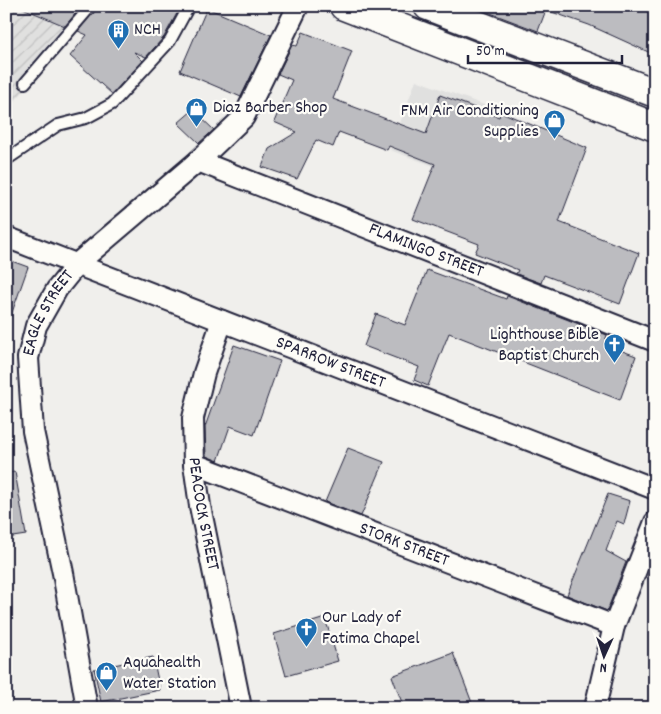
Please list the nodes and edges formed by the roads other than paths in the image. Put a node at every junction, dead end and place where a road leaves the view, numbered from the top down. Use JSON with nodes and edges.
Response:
{"nodes":[{"id":1,"x":91,"y":6,"type":"edge"},
{"id":2,"x":189,"y":6,"type":"edge"},
{"id":3,"x":298,"y":6,"type":"edge"},
{"id":4,"x":344,"y":6,"type":"edge"},
{"id":5,"x":428,"y":6,"type":"edge"},
{"id":6,"x":24,"y":83,"type":"dead end"},
{"id":7,"x":655,"y":93,"type":"edge"},
{"id":8,"x":655,"y":126,"type":"edge"},
{"id":9,"x":6,"y":160,"type":"edge"},
{"id":10,"x":198,"y":161,"type":"junction"},
{"id":11,"x":6,"y":237,"type":"edge"},
{"id":12,"x":78,"y":263,"type":"junction"},
{"id":13,"x":222,"y":321,"type":"junction"},
{"id":14,"x":655,"y":341,"type":"edge"},
{"id":15,"x":194,"y":464,"type":"junction"},
{"id":16,"x":655,"y":488,"type":"edge"},
{"id":17,"x":655,"y":522,"type":"edge"},
{"id":18,"x":614,"y":626,"type":"junction"},
{"id":19,"x":87,"y":708,"type":"edge"},
{"id":20,"x":241,"y":708,"type":"edge"},
{"id":21,"x":595,"y":708,"type":"edge"}],
"edges":[{"from":1,"to":6,"type":"lane"},
{"from":2,"to":9,"type":"lane"},
{"from":3,"to":10,"type":"street","name":"EAGLE STREET"},
{"from":4,"to":8,"type":"main road"},
{"from":5,"to":7,"type":"main road"},
{"from":10,"to":12,"type":"street","name":"EAGLE STREET"},
{"from":10,"to":14,"type":"street","name":"FLAMINGO STREET"},
{"from":11,"to":12,"type":"street","name":"SPARROW STREET"},
{"from":12,"to":13,"type":"street","name":"SPARROW STREET"},
{"from":12,"to":19,"type":"street","name":"EAGLE STREET"},
{"from":13,"to":15,"type":"street","name":"PEACOCK STREET"},
{"from":13,"to":16,"type":"street","name":"SPARROW STREET"},
{"from":15,"to":18,"type":"street","name":"STORK STREET"},
{"from":15,"to":20,"type":"street","name":"PEACOCK STREET"},
{"from":17,"to":18,"type":"street"},
{"from":18,"to":21,"type":"street"}]}
